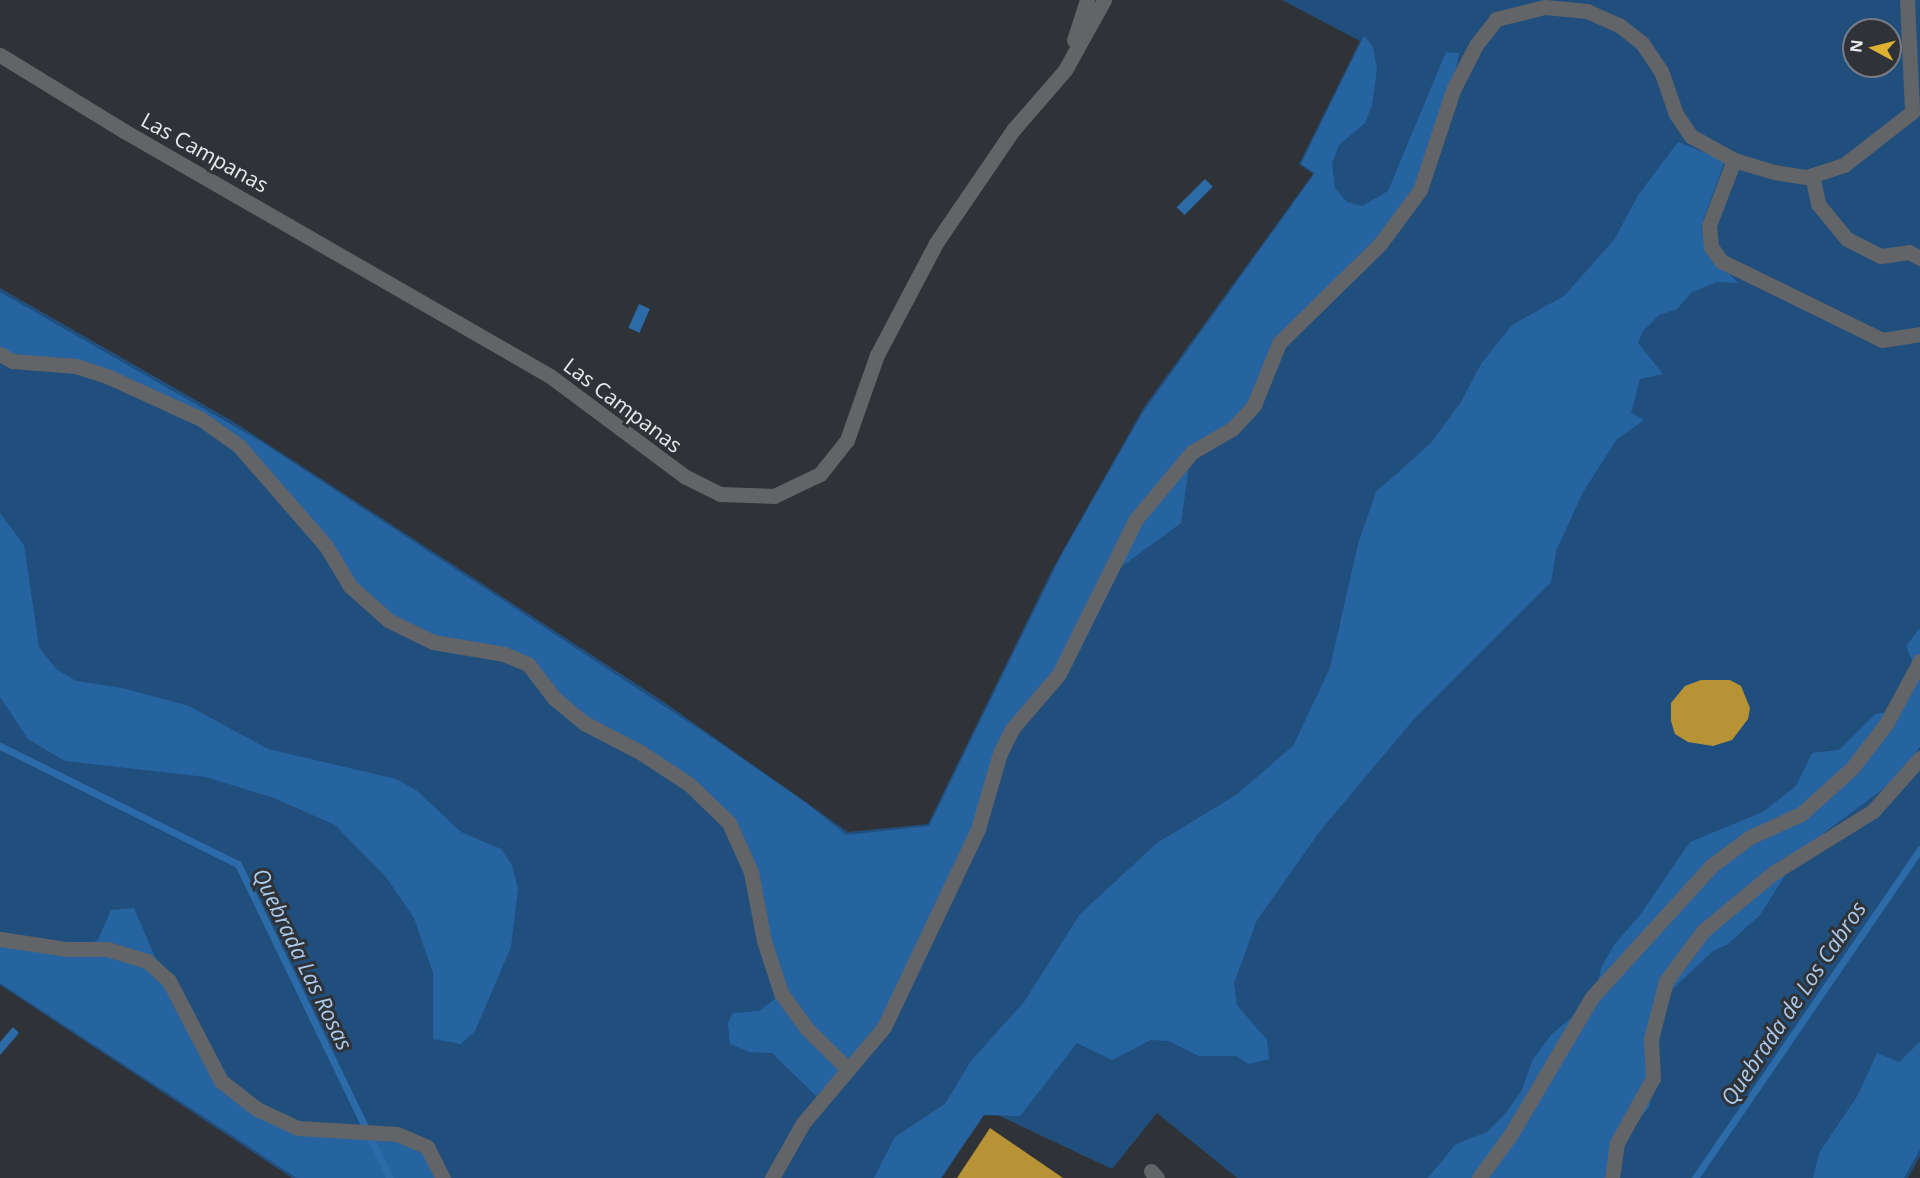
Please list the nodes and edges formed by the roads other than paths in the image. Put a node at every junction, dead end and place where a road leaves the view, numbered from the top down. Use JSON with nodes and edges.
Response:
{"nodes":[{"id":1,"x":1087,"y":0,"type":"edge"},
{"id":2,"x":1104,"y":0,"type":"edge"},
{"id":3,"x":1907,"y":0,"type":"edge"},
{"id":4,"x":0,"y":55,"type":"edge"},
{"id":5,"x":1065,"y":70,"type":"junction"},
{"id":6,"x":1916,"y":113,"type":"edge"},
{"id":7,"x":1734,"y":160,"type":"junction"},
{"id":8,"x":1812,"y":175,"type":"junction"},
{"id":9,"x":1920,"y":258,"type":"edge"},
{"id":10,"x":1920,"y":334,"type":"edge"},
{"id":11,"x":0,"y":354,"type":"edge"},
{"id":12,"x":1920,"y":661,"type":"edge"},
{"id":13,"x":1920,"y":758,"type":"edge"},
{"id":14,"x":0,"y":939,"type":"edge"},
{"id":15,"x":848,"y":1070,"type":"junction"},
{"id":16,"x":443,"y":1178,"type":"edge"},
{"id":17,"x":772,"y":1178,"type":"edge"},
{"id":18,"x":1479,"y":1178,"type":"edge"},
{"id":19,"x":1612,"y":1178,"type":"edge"}],
"edges":[{"from":1,"to":5,"type":"street","name":"Las Campanas"},
{"from":2,"to":5,"type":"street","name":"Las Campanas"},
{"from":3,"to":6,"type":"street"},
{"from":4,"to":5,"type":"street","name":"Las Campanas"},
{"from":6,"to":8,"type":"street"},
{"from":7,"to":8,"type":"street"},
{"from":7,"to":10,"type":"street"},
{"from":7,"to":15,"type":"street"},
{"from":8,"to":9,"type":"street"},
{"from":11,"to":15,"type":"street"},
{"from":12,"to":18,"type":"street"},
{"from":13,"to":19,"type":"street"},
{"from":14,"to":16,"type":"street"},
{"from":15,"to":17,"type":"street"}]}
